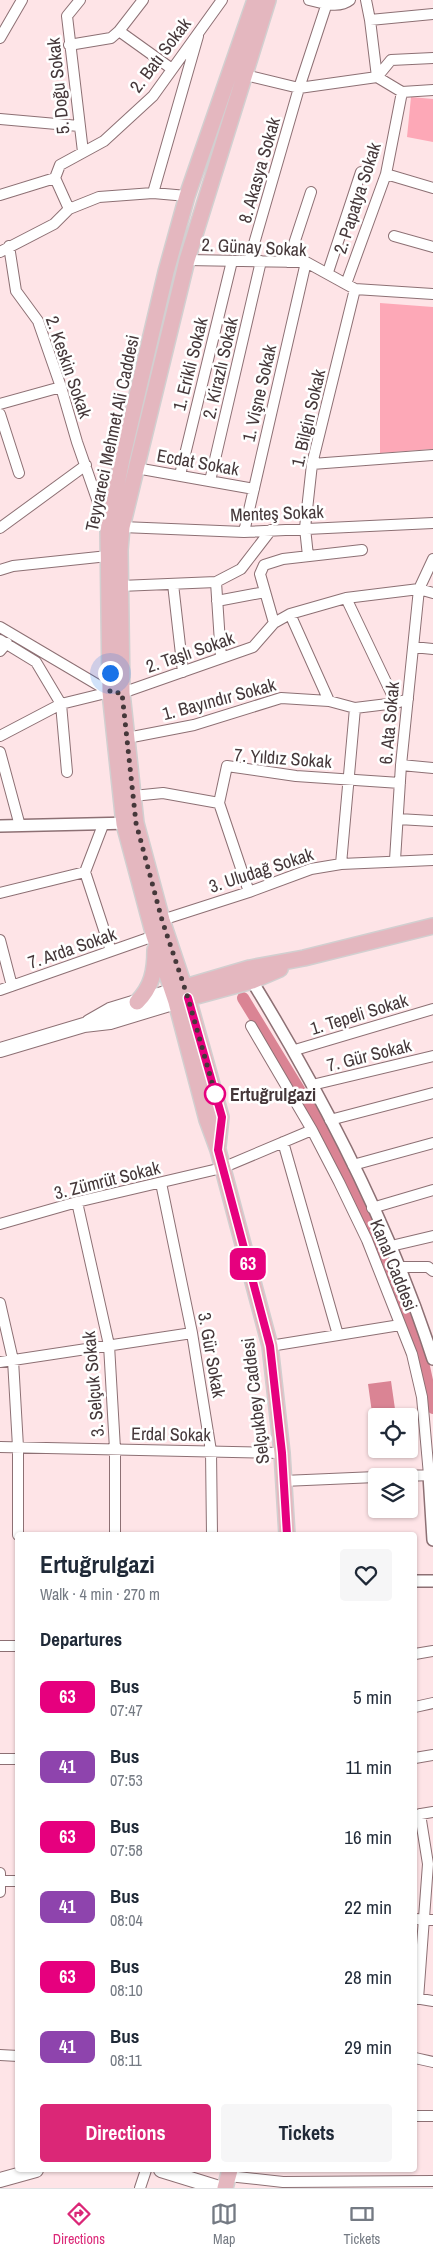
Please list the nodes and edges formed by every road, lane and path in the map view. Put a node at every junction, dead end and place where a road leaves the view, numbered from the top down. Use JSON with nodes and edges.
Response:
{"nodes":[{"id":1,"x":22,"y":0,"type":"edge"},
{"id":2,"x":142,"y":0,"type":"edge"},
{"id":3,"x":222,"y":0,"type":"edge"},
{"id":4,"x":255,"y":0,"type":"edge"},
{"id":5,"x":268,"y":0,"type":"edge"},
{"id":6,"x":309,"y":0,"type":"edge"},
{"id":7,"x":350,"y":0,"type":"edge"},
{"id":8,"x":366,"y":0,"type":"edge"},
{"id":9,"x":78,"y":1,"type":"edge"},
{"id":10,"x":327,"y":2,"type":"edge"},
{"id":11,"x":433,"y":14,"type":"edge"},
{"id":12,"x":370,"y":20,"type":"junction"},
{"id":13,"x":200,"y":30,"type":"junction"},
{"id":14,"x":119,"y":31,"type":"junction"},
{"id":15,"x":0,"y":38,"type":"edge"},
{"id":16,"x":70,"y":45,"type":"junction"},
{"id":17,"x":433,"y":58,"type":"edge"},
{"id":18,"x":172,"y":69,"type":"junction"},
{"id":19,"x":245,"y":75,"type":"junction"},
{"id":20,"x":377,"y":77,"type":"junction"},
{"id":21,"x":299,"y":88,"type":"junction"},
{"id":22,"x":433,"y":90,"type":"edge"},
{"id":23,"x":402,"y":92,"type":"junction"},
{"id":24,"x":0,"y":119,"type":"edge"},
{"id":25,"x":79,"y":126,"type":"junction"},
{"id":26,"x":82,"y":152,"type":"junction"},
{"id":27,"x":361,"y":172,"type":"dead end"},
{"id":28,"x":386,"y":174,"type":"junction"},
{"id":29,"x":55,"y":178,"type":"junction"},
{"id":30,"x":433,"y":188,"type":"edge"},
{"id":31,"x":311,"y":192,"type":"dead end"},
{"id":32,"x":154,"y":193,"type":"junction"},
{"id":33,"x":0,"y":194,"type":"edge"},
{"id":34,"x":187,"y":196,"type":"junction"},
{"id":35,"x":69,"y":209,"type":"junction"},
{"id":36,"x":394,"y":236,"type":"dead end"},
{"id":37,"x":9,"y":246,"type":"junction"},
{"id":38,"x":433,"y":247,"type":"edge"},
{"id":39,"x":0,"y":252,"type":"edge"},
{"id":40,"x":187,"y":260,"type":"junction"},
{"id":41,"x":232,"y":261,"type":"junction"},
{"id":42,"x":249,"y":261,"type":"junction"},
{"id":43,"x":261,"y":261,"type":"junction"},
{"id":44,"x":288,"y":262,"type":"junction"},
{"id":45,"x":306,"y":262,"type":"junction"},
{"id":46,"x":328,"y":272,"type":"junction"},
{"id":47,"x":351,"y":286,"type":"junction"},
{"id":48,"x":433,"y":294,"type":"edge"},
{"id":49,"x":61,"y":387,"type":"junction"},
{"id":50,"x":0,"y":404,"type":"edge"},
{"id":51,"x":0,"y":414,"type":"edge"},
{"id":52,"x":11,"y":451,"type":"junction"},
{"id":53,"x":0,"y":453,"type":"edge"},
{"id":54,"x":433,"y":455,"type":"edge"},
{"id":55,"x":312,"y":464,"type":"junction"},
{"id":56,"x":86,"y":465,"type":"junction"},
{"id":57,"x":136,"y":468,"type":"junction"},
{"id":58,"x":19,"y":473,"type":"dead end"},
{"id":59,"x":180,"y":475,"type":"junction"},
{"id":60,"x":210,"y":481,"type":"junction"},
{"id":61,"x":254,"y":489,"type":"junction"},
{"id":62,"x":433,"y":523,"type":"edge"},
{"id":63,"x":0,"y":528,"type":"edge"},
{"id":64,"x":305,"y":528,"type":"junction"},
{"id":65,"x":115,"y":529,"type":"junction"},
{"id":66,"x":271,"y":530,"type":"junction"},
{"id":67,"x":244,"y":532,"type":"junction"},
{"id":68,"x":362,"y":550,"type":"dead end"},
{"id":69,"x":108,"y":556,"type":"junction"},
{"id":70,"x":308,"y":556,"type":"junction"},
{"id":71,"x":433,"y":559,"type":"edge"},
{"id":72,"x":0,"y":570,"type":"edge"},
{"id":73,"x":216,"y":582,"type":"junction"},
{"id":74,"x":173,"y":584,"type":"junction"},
{"id":75,"x":120,"y":586,"type":"junction"},
{"id":76,"x":419,"y":590,"type":"junction"},
{"id":77,"x":265,"y":592,"type":"junction"},
{"id":78,"x":433,"y":594,"type":"edge"},
{"id":79,"x":346,"y":598,"type":"junction"},
{"id":80,"x":217,"y":601,"type":"junction"},
{"id":81,"x":290,"y":614,"type":"junction"},
{"id":82,"x":274,"y":623,"type":"junction"},
{"id":83,"x":0,"y":627,"type":"edge"},
{"id":84,"x":2,"y":644,"type":"edge"},
{"id":85,"x":413,"y":647,"type":"junction"},
{"id":86,"x":433,"y":649,"type":"edge"},
{"id":87,"x":221,"y":658,"type":"junction"},
{"id":88,"x":183,"y":672,"type":"junction"},
{"id":89,"x":116,"y":693,"type":"junction"},
{"id":90,"x":408,"y":699,"type":"junction"},
{"id":91,"x":328,"y":701,"type":"junction"},
{"id":92,"x":396,"y":703,"type":"junction"},
{"id":93,"x":61,"y":704,"type":"junction"},
{"id":94,"x":356,"y":708,"type":"junction"},
{"id":95,"x":0,"y":736,"type":"edge"},
{"id":96,"x":127,"y":738,"type":"junction"},
{"id":97,"x":0,"y":752,"type":"edge"},
{"id":98,"x":401,"y":765,"type":"junction"},
{"id":99,"x":433,"y":768,"type":"edge"},
{"id":100,"x":67,"y":772,"type":"dead end"},
{"id":101,"x":349,"y":778,"type":"junction"},
{"id":102,"x":400,"y":783,"type":"junction"},
{"id":103,"x":133,"y":796,"type":"junction"},
{"id":104,"x":220,"y":804,"type":"junction"},
{"id":105,"x":398,"y":819,"type":"junction"},
{"id":106,"x":433,"y":821,"type":"edge"},
{"id":107,"x":130,"y":823,"type":"junction"},
{"id":108,"x":103,"y":825,"type":"junction"},
{"id":109,"x":0,"y":826,"type":"edge"},
{"id":110,"x":20,"y":826,"type":"junction"},
{"id":111,"x":395,"y":860,"type":"junction"},
{"id":112,"x":433,"y":860,"type":"edge"},
{"id":113,"x":341,"y":864,"type":"junction"},
{"id":114,"x":85,"y":872,"type":"junction"},
{"id":115,"x":249,"y":892,"type":"junction"},
{"id":116,"x":0,"y":894,"type":"edge"},
{"id":117,"x":162,"y":920,"type":"junction"},
{"id":118,"x":433,"y":926,"type":"edge"},
{"id":119,"x":154,"y":936,"type":"junction"},
{"id":120,"x":0,"y":940,"type":"edge"},
{"id":121,"x":111,"y":951,"type":"junction"},
{"id":122,"x":304,"y":958,"type":"junction"},
{"id":123,"x":252,"y":981,"type":"junction"},
{"id":124,"x":12,"y":986,"type":"junction"},
{"id":125,"x":0,"y":990,"type":"edge"},
{"id":126,"x":180,"y":995,"type":"junction"},
{"id":127,"x":137,"y":1002,"type":"junction"},
{"id":128,"x":433,"y":1009,"type":"edge"},
{"id":129,"x":84,"y":1025,"type":"junction"},
{"id":130,"x":251,"y":1026,"type":"dead end"},
{"id":131,"x":0,"y":1050,"type":"edge"},
{"id":132,"x":295,"y":1050,"type":"junction"},
{"id":133,"x":433,"y":1056,"type":"edge"},
{"id":134,"x":312,"y":1085,"type":"junction"},
{"id":135,"x":433,"y":1093,"type":"edge"},
{"id":136,"x":330,"y":1120,"type":"junction"},
{"id":137,"x":312,"y":1130,"type":"junction"},
{"id":138,"x":283,"y":1142,"type":"junction"},
{"id":139,"x":433,"y":1143,"type":"edge"},
{"id":140,"x":353,"y":1165,"type":"junction"},
{"id":141,"x":222,"y":1168,"type":"junction"},
{"id":142,"x":161,"y":1184,"type":"junction"},
{"id":143,"x":433,"y":1190,"type":"edge"},
{"id":144,"x":78,"y":1202,"type":"junction"},
{"id":145,"x":372,"y":1208,"type":"junction"},
{"id":146,"x":0,"y":1224,"type":"edge"},
{"id":147,"x":433,"y":1236,"type":"edge"},
{"id":148,"x":391,"y":1246,"type":"junction"},
{"id":149,"x":399,"y":1267,"type":"junction"},
{"id":150,"x":433,"y":1271,"type":"edge"},
{"id":151,"x":0,"y":1303,"type":"edge"},
{"id":152,"x":400,"y":1325,"type":"junction"},
{"id":153,"x":192,"y":1333,"type":"junction"},
{"id":154,"x":338,"y":1335,"type":"junction"},
{"id":155,"x":110,"y":1345,"type":"junction"},
{"id":156,"x":270,"y":1346,"type":"junction"},
{"id":157,"x":433,"y":1358,"type":"edge"},
{"id":158,"x":13,"y":1360,"type":"junction"},
{"id":159,"x":0,"y":1362,"type":"edge"},
{"id":160,"x":0,"y":1447,"type":"edge"},
{"id":161,"x":18,"y":1447,"type":"junction"},
{"id":162,"x":116,"y":1449,"type":"junction"},
{"id":163,"x":211,"y":1452,"type":"junction"},
{"id":164,"x":282,"y":1453,"type":"junction"},
{"id":165,"x":418,"y":1475,"type":"edge"},
{"id":166,"x":431,"y":1475,"type":"edge"},
{"id":167,"x":368,"y":1478,"type":"edge"},
{"id":168,"x":283,"y":1481,"type":"junction"},
{"id":169,"x":18,"y":1532,"type":"edge"},
{"id":170,"x":115,"y":1532,"type":"edge"},
{"id":171,"x":212,"y":1532,"type":"edge"},
{"id":172,"x":287,"y":1532,"type":"edge"},
{"id":173,"x":433,"y":1540,"type":"edge"},
{"id":174,"x":417,"y":1581,"type":"edge"},
{"id":175,"x":433,"y":1581,"type":"edge"},
{"id":176,"x":0,"y":1646,"type":"edge"},
{"id":177,"x":15,"y":1646,"type":"edge"},
{"id":178,"x":433,"y":1651,"type":"edge"},
{"id":179,"x":417,"y":1654,"type":"edge"},
{"id":180,"x":433,"y":1703,"type":"edge"},
{"id":181,"x":417,"y":1707,"type":"edge"},
{"id":182,"x":433,"y":1755,"type":"edge"},
{"id":183,"x":417,"y":1758,"type":"edge"},
{"id":184,"x":0,"y":1759,"type":"edge"},
{"id":185,"x":15,"y":1759,"type":"edge"},
{"id":186,"x":433,"y":1812,"type":"edge"},
{"id":187,"x":417,"y":1815,"type":"edge"},
{"id":188,"x":0,"y":1873,"type":"edge"},
{"id":189,"x":0,"y":1881,"type":"edge"},
{"id":190,"x":15,"y":1881,"type":"edge"},
{"id":191,"x":0,"y":1892,"type":"edge"},
{"id":192,"x":424,"y":1920,"type":"edge"},
{"id":193,"x":417,"y":1998,"type":"edge"},
{"id":194,"x":433,"y":2001,"type":"edge"},
{"id":195,"x":0,"y":2055,"type":"edge"},
{"id":196,"x":15,"y":2056,"type":"edge"},
{"id":197,"x":417,"y":2058,"type":"edge"},
{"id":198,"x":433,"y":2062,"type":"edge"},
{"id":199,"x":417,"y":2116,"type":"edge"},
{"id":200,"x":433,"y":2116,"type":"edge"},
{"id":201,"x":26,"y":2172,"type":"edge"},
{"id":202,"x":145,"y":2172,"type":"edge"},
{"id":203,"x":173,"y":2172,"type":"edge"},
{"id":204,"x":0,"y":2180,"type":"edge"},
{"id":205,"x":225,"y":2181,"type":"edge"},
{"id":206,"x":433,"y":2181,"type":"edge"},
{"id":207,"x":140,"y":2188,"type":"edge"}],
"edges":[{"from":1,"to":15,"type":"street"},
{"from":2,"to":14,"type":"street"},
{"from":3,"to":13,"type":"street","name":"2. Batı Sokak"},
{"from":4,"to":34,"type":"main road","name":"Teyyareci Mehmet Ali Caddesi"},
{"from":5,"to":19,"type":"main road","name":"Teyyareci Mehmet Ali Caddesi"},
{"from":6,"to":10,"type":"street"},
{"from":7,"to":10,"type":"street"},
{"from":8,"to":12,"type":"street"},
{"from":9,"to":16,"type":"street","name":"5. Doğu Sokak"},
{"from":10,"to":21,"type":"street","name":"8. Akasya Sokak"},
{"from":11,"to":12,"type":"street"},
{"from":12,"to":20,"type":"street"},
{"from":13,"to":18,"type":"street","name":"2. Batı Sokak"},
{"from":13,"to":32,"type":"street"},
{"from":14,"to":16,"type":"street"},
{"from":14,"to":18,"type":"street"},
{"from":16,"to":25,"type":"street","name":"5. Doğu Sokak"},
{"from":17,"to":20,"type":"street"},
{"from":18,"to":26,"type":"street","name":"2. Batı Sokak"},
{"from":19,"to":21,"type":"street"},
{"from":19,"to":40,"type":"main road","name":"Teyyareci Mehmet Ali Caddesi"},
{"from":20,"to":21,"type":"street"},
{"from":20,"to":23,"type":"street"},
{"from":21,"to":42,"type":"street","name":"8. Akasya Sokak"},
{"from":22,"to":23,"type":"street"},
{"from":23,"to":28,"type":"street","name":"2. Papatya Sokak"},
{"from":24,"to":25,"type":"street"},
{"from":25,"to":26,"type":"street","name":"5. Doğu Sokak"},
{"from":26,"to":29,"type":"street","name":"2. Batı Sokak"},
{"from":27,"to":46,"type":"street"},
{"from":28,"to":30,"type":"street"},
{"from":28,"to":47,"type":"street","name":"2. Papatya Sokak"},
{"from":29,"to":33,"type":"street"},
{"from":29,"to":35,"type":"street"},
{"from":31,"to":44,"type":"street"},
{"from":32,"to":34,"type":"street"},
{"from":32,"to":35,"type":"street"},
{"from":34,"to":65,"type":"main road","name":"Teyyareci Mehmet Ali Caddesi"},
{"from":35,"to":37,"type":"street"},
{"from":36,"to":38,"type":"street"},
{"from":37,"to":39,"type":"street"},
{"from":37,"to":49,"type":"street","name":"2. Keskin Sokak"},
{"from":40,"to":41,"type":"street","name":"2. Günay Sokak"},
{"from":40,"to":57,"type":"main road","name":"Teyyareci Mehmet Ali Caddesi"},
{"from":41,"to":42,"type":"street","name":"2. Günay Sokak"},
{"from":41,"to":59,"type":"street","name":"1. Erikli Sokak"},
{"from":42,"to":43,"type":"street","name":"2. Günay Sokak"},
{"from":43,"to":44,"type":"street","name":"2. Günay Sokak"},
{"from":43,"to":60,"type":"street","name":"2. Kirazlı Sokak"},
{"from":44,"to":45,"type":"street","name":"2. Günay Sokak"},
{"from":45,"to":46,"type":"street","name":"2. Günay Sokak"},
{"from":45,"to":61,"type":"street","name":"1. Vişne Sokak"},
{"from":46,"to":47,"type":"street","name":"2. Günay Sokak"},
{"from":47,"to":48,"type":"street"},
{"from":47,"to":55,"type":"street","name":"1. Bilgin Sokak"},
{"from":49,"to":50,"type":"street"},
{"from":49,"to":56,"type":"street","name":"2. Keskin Sokak"},
{"from":51,"to":52,"type":"street"},
{"from":52,"to":53,"type":"street"},
{"from":52,"to":58,"type":"street"},
{"from":54,"to":55,"type":"street"},
{"from":55,"to":64,"type":"street","name":"1. Bilgin Sokak"},
{"from":56,"to":63,"type":"street"},
{"from":56,"to":65,"type":"street","name":"2. Keskin Sokak"},
{"from":57,"to":59,"type":"street","name":"Ecdat Sokak"},
{"from":57,"to":65,"type":"main road","name":"Teyyareci Mehmet Ali Caddesi"},
{"from":59,"to":60,"type":"street","name":"Ecdat Sokak"},
{"from":60,"to":61,"type":"street","name":"Ecdat Sokak"},
{"from":61,"to":67,"type":"street","name":"1. Vişne Sokak"},
{"from":62,"to":64,"type":"street","name":"Menteş Sokak"},
{"from":64,"to":66,"type":"street","name":"Menteş Sokak"},
{"from":64,"to":70,"type":"street","name":"1. Bilgin Sokak"},
{"from":65,"to":67,"type":"street","name":"Menteş Sokak"},
{"from":65,"to":69,"type":"main road","name":"Teyyareci Mehmet Ali Caddesi"},
{"from":65,"to":75,"type":"main road","name":"Teyyareci Mehmet Ali Caddesi"},
{"from":66,"to":67,"type":"street","name":"Menteş Sokak"},
{"from":66,"to":73,"type":"street"},
{"from":68,"to":70,"type":"street"},
{"from":69,"to":72,"type":"street"},
{"from":69,"to":89,"type":"main road","name":"Teyyareci Mehmet Ali Caddesi"},
{"from":70,"to":77,"type":"street"},
{"from":71,"to":76,"type":"street","name":"6. Ata Sokak"},
{"from":73,"to":74,"type":"street"},
{"from":73,"to":80,"type":"street"},
{"from":74,"to":75,"type":"street"},
{"from":74,"to":88,"type":"street"},
{"from":75,"to":89,"type":"main road","name":"Teyyareci Mehmet Ali Caddesi"},
{"from":76,"to":78,"type":"street","name":"2. Taşlı Sokak"},
{"from":76,"to":79,"type":"street","name":"2. Taşlı Sokak"},
{"from":76,"to":85,"type":"street","name":"6. Ata Sokak"},
{"from":77,"to":80,"type":"street"},
{"from":77,"to":82,"type":"street"},
{"from":79,"to":81,"type":"street","name":"2. Taşlı Sokak"},
{"from":79,"to":92,"type":"street"},
{"from":80,"to":87,"type":"street"},
{"from":81,"to":82,"type":"street","name":"2. Taşlı Sokak"},
{"from":81,"to":91,"type":"street"},
{"from":82,"to":87,"type":"street","name":"2. Taşlı Sokak"},
{"from":83,"to":89,"type":"street"},
{"from":84,"to":93,"type":"street"},
{"from":85,"to":86,"type":"street"},
{"from":85,"to":90,"type":"street","name":"6. Ata Sokak"},
{"from":87,"to":88,"type":"street","name":"2. Taşlı Sokak"},
{"from":88,"to":89,"type":"street","name":"2. Taşlı Sokak"},
{"from":89,"to":93,"type":"street","name":"2. Taşlı Sokak"},
{"from":89,"to":96,"type":"main road","name":"Teyyareci Mehmet Ali Caddesi"},
{"from":89,"to":107,"type":"main road","name":"Teyyareci Mehmet Ali Caddesi"},
{"from":90,"to":92,"type":"street","name":"1. Bayındır Sokak"},
{"from":90,"to":98,"type":"street","name":"6. Ata Sokak"},
{"from":91,"to":94,"type":"street","name":"1. Bayındır Sokak"},
{"from":91,"to":96,"type":"street","name":"1. Bayındır Sokak"},
{"from":92,"to":94,"type":"street","name":"1. Bayındır Sokak"},
{"from":93,"to":95,"type":"street","name":"2. Taşlı Sokak"},
{"from":93,"to":100,"type":"street"},
{"from":94,"to":101,"type":"street"},
{"from":96,"to":103,"type":"main road","name":"Teyyareci Mehmet Ali Caddesi"},
{"from":97,"to":110,"type":"street"},
{"from":98,"to":99,"type":"street"},
{"from":98,"to":102,"type":"street","name":"6. Ata Sokak"},
{"from":101,"to":102,"type":"street","name":"7. Yıldız Sokak"},
{"from":101,"to":104,"type":"street","name":"7. Yıldız Sokak"},
{"from":101,"to":113,"type":"street"},
{"from":102,"to":105,"type":"street","name":"6. Ata Sokak"},
{"from":103,"to":104,"type":"street"},
{"from":103,"to":107,"type":"main road","name":"Teyyareci Mehmet Ali Caddesi"},
{"from":104,"to":115,"type":"street"},
{"from":105,"to":106,"type":"street"},
{"from":105,"to":111,"type":"street","name":"6. Ata Sokak"},
{"from":107,"to":108,"type":"street"},
{"from":107,"to":117,"type":"main road","name":"Teyyareci Mehmet Ali Caddesi"},
{"from":107,"to":119,"type":"main road","name":"Teyyareci Mehmet Ali Caddesi"},
{"from":108,"to":110,"type":"street"},
{"from":108,"to":114,"type":"street"},
{"from":109,"to":110,"type":"street"},
{"from":111,"to":112,"type":"street","name":"3. Uludağ Sokak"},
{"from":111,"to":113,"type":"street","name":"3. Uludağ Sokak"},
{"from":113,"to":115,"type":"street","name":"3. Uludağ Sokak"},
{"from":114,"to":116,"type":"street"},
{"from":114,"to":121,"type":"street"},
{"from":115,"to":117,"type":"street","name":"3. Uludağ Sokak"},
{"from":117,"to":126,"type":"main road","name":"Teyyareci Mehmet Ali Caddesi"},
{"from":118,"to":122,"type":"main road"},
{"from":119,"to":121,"type":"street","name":"7. Arda Sokak"},
{"from":119,"to":126,"type":"main road","name":"Teyyareci Mehmet Ali Caddesi"},
{"from":119,"to":127,"type":"main road"},
{"from":120,"to":124,"type":"street"},
{"from":121,"to":124,"type":"street","name":"7. Arda Sokak"},
{"from":122,"to":123,"type":"main road"},
{"from":122,"to":126,"type":"main road"},
{"from":123,"to":126,"type":"main road"},
{"from":123,"to":132,"type":"street","name":"Kanal Caddesi"},
{"from":124,"to":125,"type":"street","name":"7. Arda Sokak"},
{"from":126,"to":127,"type":"main road"},
{"from":126,"to":129,"type":"main road"},
{"from":126,"to":141,"type":"main road","name":"Selçukbey Caddesi"},
{"from":127,"to":129,"type":"main road"},
{"from":128,"to":132,"type":"street","name":"1. Tepeli Sokak"},
{"from":129,"to":131,"type":"main road"},
{"from":130,"to":137,"type":"street","name":"Kanal Caddesi"},
{"from":132,"to":134,"type":"street","name":"Kanal Caddesi"},
{"from":133,"to":134,"type":"street","name":"7. Gür Sokak"},
{"from":134,"to":136,"type":"street","name":"Kanal Caddesi"},
{"from":135,"to":136,"type":"street"},
{"from":136,"to":140,"type":"street","name":"Kanal Caddesi"},
{"from":137,"to":138,"type":"street","name":"3. Zümrüt Sokak"},
{"from":137,"to":152,"type":"street","name":"Kanal Caddesi"},
{"from":138,"to":141,"type":"street","name":"3. Zümrüt Sokak"},
{"from":138,"to":154,"type":"street"},
{"from":139,"to":140,"type":"street"},
{"from":140,"to":145,"type":"street","name":"Kanal Caddesi"},
{"from":141,"to":142,"type":"street","name":"3. Zümrüt Sokak"},
{"from":141,"to":156,"type":"main road","name":"Selçukbey Caddesi"},
{"from":142,"to":144,"type":"street","name":"3. Zümrüt Sokak"},
{"from":142,"to":153,"type":"street","name":"3. Gür Sokak"},
{"from":143,"to":145,"type":"street"},
{"from":144,"to":146,"type":"street","name":"3. Zümrüt Sokak"},
{"from":144,"to":155,"type":"street","name":"3. Selçuk Sokak"},
{"from":145,"to":148,"type":"street","name":"Kanal Caddesi"},
{"from":147,"to":148,"type":"street"},
{"from":148,"to":149,"type":"street","name":"Kanal Caddesi"},
{"from":149,"to":150,"type":"street"},
{"from":149,"to":157,"type":"street","name":"Kanal Caddesi"},
{"from":151,"to":158,"type":"street"},
{"from":152,"to":154,"type":"street"},
{"from":152,"to":166,"type":"street","name":"Kanal Caddesi"},
{"from":153,"to":155,"type":"street"},
{"from":153,"to":163,"type":"street","name":"3. Gür Sokak"},
{"from":154,"to":156,"type":"street"},
{"from":155,"to":158,"type":"street"},
{"from":155,"to":162,"type":"street","name":"3. Selçuk Sokak"},
{"from":156,"to":164,"type":"main road","name":"Selçukbey Caddesi"},
{"from":158,"to":159,"type":"street"},
{"from":158,"to":161,"type":"street"},
{"from":160,"to":161,"type":"street","name":"Erdal Sokak"},
{"from":161,"to":162,"type":"street","name":"Erdal Sokak"},
{"from":161,"to":169,"type":"street"},
{"from":162,"to":163,"type":"street","name":"Erdal Sokak"},
{"from":162,"to":170,"type":"street","name":"3. Selçuk Sokak"},
{"from":163,"to":164,"type":"street","name":"Erdal Sokak"},
{"from":163,"to":171,"type":"street","name":"3. Gür Sokak"},
{"from":164,"to":168,"type":"main road","name":"Selçukbey Caddesi"},
{"from":165,"to":166,"type":"street"},
{"from":166,"to":173,"type":"street","name":"Kanal Caddesi"},
{"from":167,"to":168,"type":"street"},
{"from":168,"to":172,"type":"main road","name":"Selçukbey Caddesi"},
{"from":174,"to":175,"type":"street"},
{"from":176,"to":177,"type":"street"},
{"from":178,"to":179,"type":"street"},
{"from":180,"to":181,"type":"street"},
{"from":182,"to":183,"type":"street"},
{"from":184,"to":185,"type":"street"},
{"from":186,"to":187,"type":"street"},
{"from":187,"to":192,"type":"street"},
{"from":188,"to":189,"type":"street"},
{"from":189,"to":190,"type":"street"},
{"from":189,"to":191,"type":"street"},
{"from":192,"to":193,"type":"street"},
{"from":193,"to":194,"type":"street"},
{"from":195,"to":196,"type":"street"},
{"from":197,"to":198,"type":"street"},
{"from":199,"to":200,"type":"street"},
{"from":201,"to":204,"type":"main road"},
{"from":202,"to":207,"type":"street"},
{"from":203,"to":205,"type":"main road"},
{"from":205,"to":206,"type":"street"}]}
